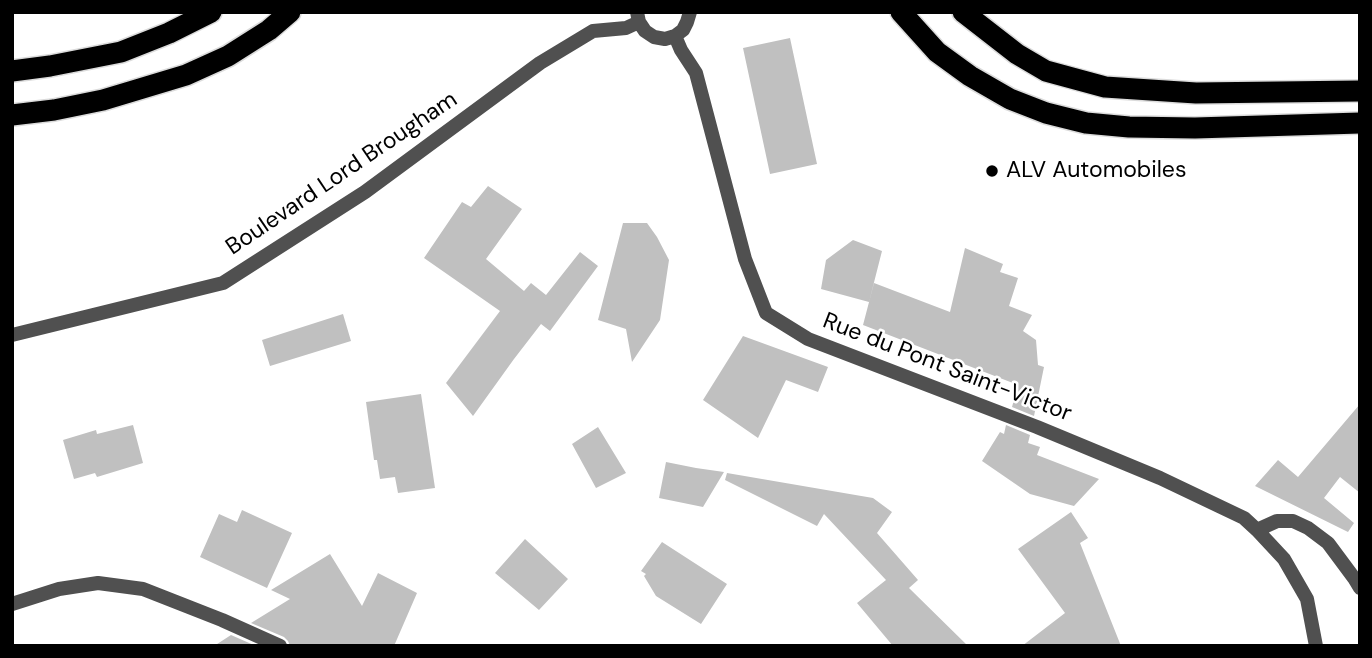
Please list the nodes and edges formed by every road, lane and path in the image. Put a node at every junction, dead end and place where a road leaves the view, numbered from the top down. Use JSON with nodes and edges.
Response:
{"nodes":[{"id":1,"x":211,"y":12,"type":"edge"},
{"id":2,"x":290,"y":12,"type":"edge"},
{"id":3,"x":690,"y":12,"type":"edge"},
{"id":4,"x":901,"y":12,"type":"edge"},
{"id":5,"x":963,"y":12,"type":"edge"},
{"id":6,"x":638,"y":17,"type":"edge"},
{"id":7,"x":676,"y":36,"type":"junction"},
{"id":8,"x":12,"y":71,"type":"edge"},
{"id":9,"x":1360,"y":91,"type":"edge"},
{"id":10,"x":12,"y":115,"type":"edge"},
{"id":11,"x":1360,"y":123,"type":"edge"},
{"id":12,"x":12,"y":335,"type":"edge"},
{"id":13,"x":1257,"y":530,"type":"junction"},
{"id":14,"x":1360,"y":588,"type":"edge"},
{"id":15,"x":12,"y":604,"type":"edge"},
{"id":16,"x":280,"y":646,"type":"edge"},
{"id":17,"x":1316,"y":646,"type":"edge"}],
"edges":[{"from":1,"to":8,"type":"highway"},
{"from":2,"to":10,"type":"highway"},
{"from":3,"to":7,"type":"street"},
{"from":4,"to":11,"type":"highway"},
{"from":5,"to":9,"type":"highway"},
{"from":6,"to":7,"type":"street"},
{"from":6,"to":12,"type":"street","name":"Boulevard Lord Brougham"},
{"from":7,"to":13,"type":"street","name":"Rue du Pont Saint-Victor"},
{"from":13,"to":14,"type":"street"},
{"from":13,"to":17,"type":"street","name":"Rue du Pont Saint-Victor"},
{"from":15,"to":16,"type":"street"}]}
